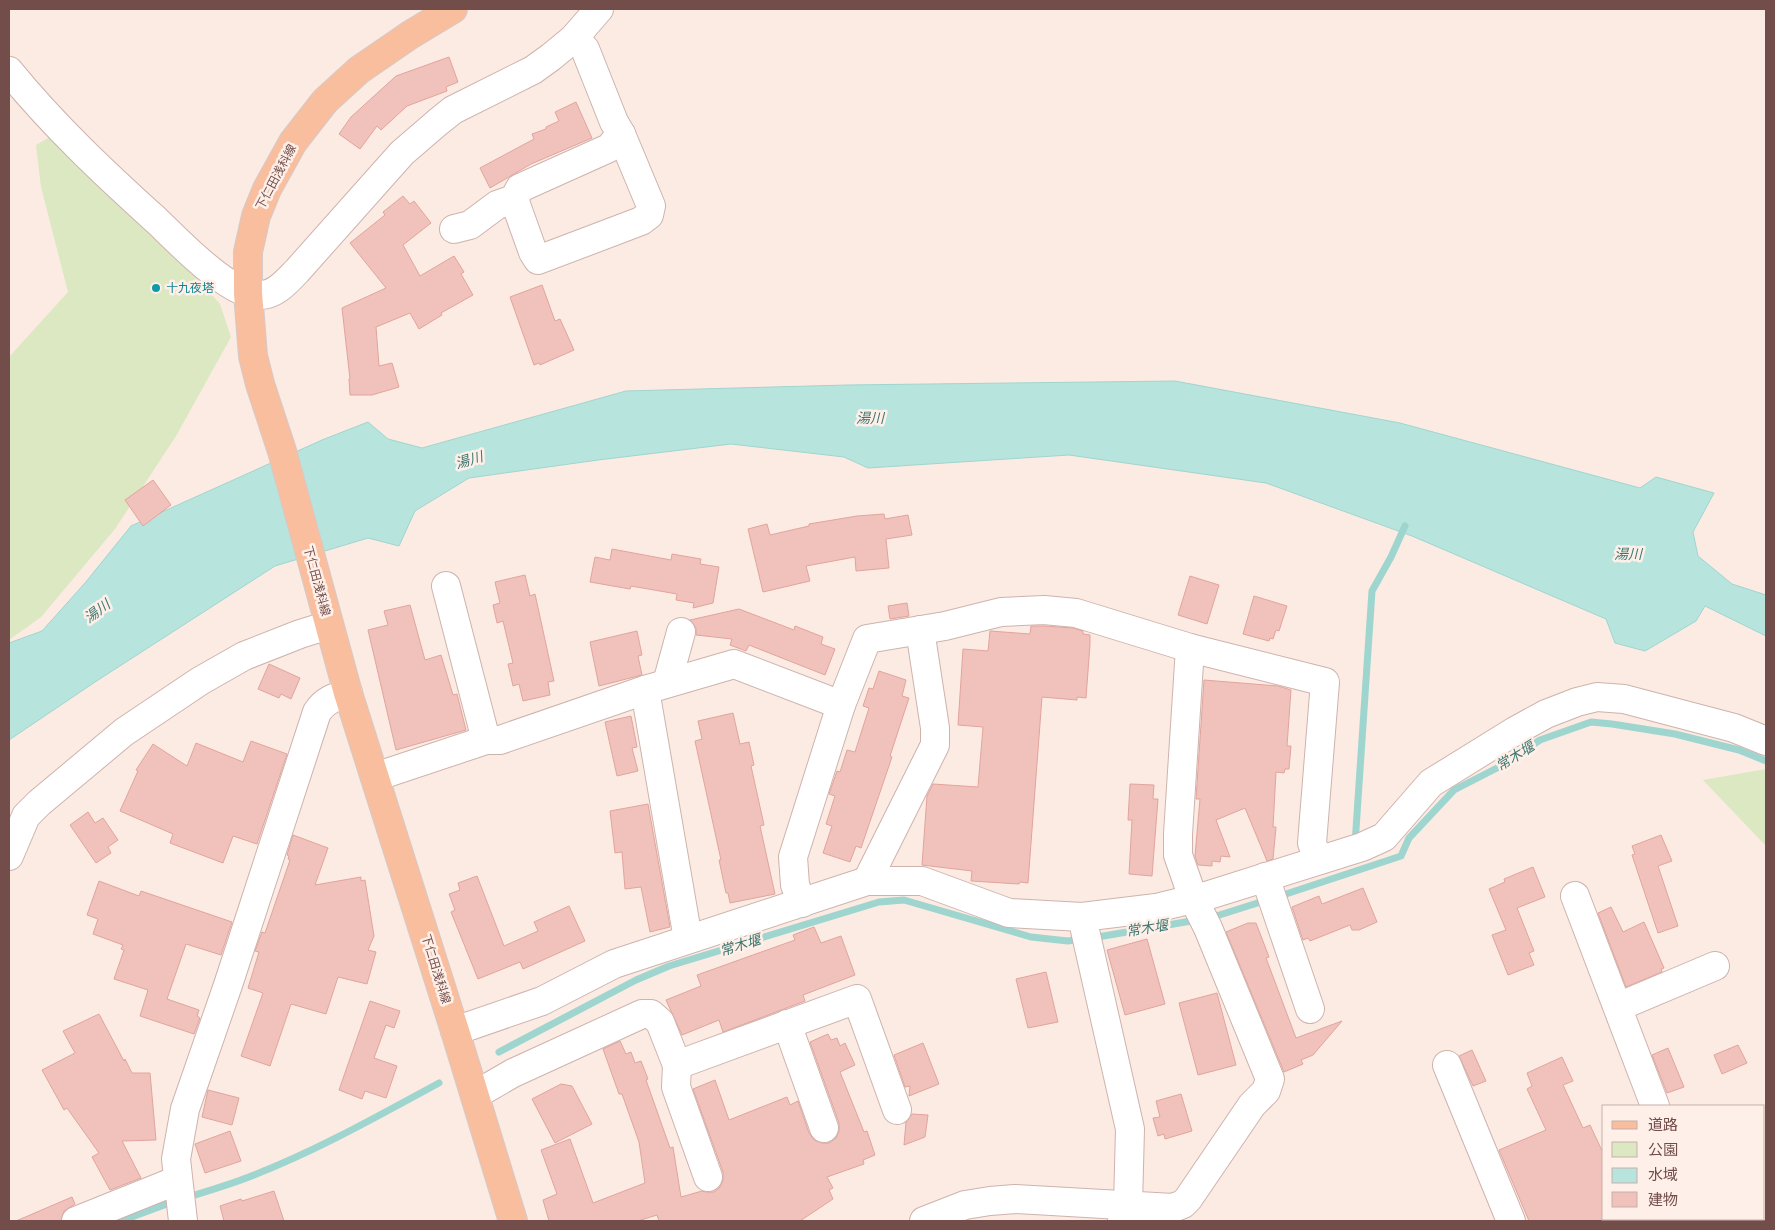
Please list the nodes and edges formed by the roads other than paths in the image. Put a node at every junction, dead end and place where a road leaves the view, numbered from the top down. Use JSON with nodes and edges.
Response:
{"nodes":[{"id":1,"x":454,"y":9,"type":"edge"},
{"id":2,"x":599,"y":9,"type":"edge"},
{"id":3,"x":574,"y":38,"type":"junction"},
{"id":4,"x":9,"y":71,"type":"edge"},
{"id":5,"x":621,"y":134,"type":"junction"},
{"id":6,"x":514,"y":199,"type":"junction"},
{"id":7,"x":454,"y":229,"type":"dead end"},
{"id":8,"x":248,"y":293,"type":"junction"},
{"id":9,"x":446,"y":586,"type":"dead end"},
{"id":10,"x":327,"y":618,"type":"junction"},
{"id":11,"x":920,"y":630,"type":"junction"},
{"id":12,"x":681,"y":632,"type":"dead end"},
{"id":13,"x":1190,"y":648,"type":"junction"},
{"id":14,"x":656,"y":686,"type":"junction"},
{"id":15,"x":348,"y":693,"type":"junction"},
{"id":16,"x":841,"y":705,"type":"junction"},
{"id":17,"x":486,"y":740,"type":"junction"},
{"id":18,"x":1766,"y":742,"type":"edge"},
{"id":19,"x":375,"y":777,"type":"junction"},
{"id":20,"x":1341,"y":854,"type":"junction"},
{"id":21,"x":9,"y":856,"type":"edge"},
{"id":22,"x":867,"y":880,"type":"junction"},
{"id":23,"x":1270,"y":890,"type":"junction"},
{"id":24,"x":1575,"y":896,"type":"dead end"},
{"id":25,"x":802,"y":903,"type":"junction"},
{"id":26,"x":1200,"y":911,"type":"junction"},
{"id":27,"x":1085,"y":933,"type":"junction"},
{"id":28,"x":688,"y":939,"type":"junction"},
{"id":29,"x":1715,"y":966,"type":"dead end"},
{"id":30,"x":1618,"y":1007,"type":"junction"},
{"id":31,"x":1310,"y":1009,"type":"dead end"},
{"id":32,"x":787,"y":1024,"type":"junction"},
{"id":33,"x":457,"y":1038,"type":"junction"},
{"id":34,"x":677,"y":1065,"type":"junction"},
{"id":35,"x":1446,"y":1065,"type":"dead end"},
{"id":36,"x":473,"y":1092,"type":"junction"},
{"id":37,"x":1655,"y":1105,"type":"edge"},
{"id":38,"x":897,"y":1110,"type":"dead end"},
{"id":39,"x":824,"y":1128,"type":"dead end"},
{"id":40,"x":708,"y":1177,"type":"dead end"},
{"id":41,"x":180,"y":1199,"type":"edge"},
{"id":42,"x":1125,"y":1213,"type":"edge"},
{"id":43,"x":942,"y":1218,"type":"edge"},
{"id":44,"x":76,"y":1221,"type":"edge"},
{"id":45,"x":513,"y":1221,"type":"edge"},
{"id":46,"x":1511,"y":1221,"type":"edge"}],
"edges":[{"from":1,"to":8,"type":"main road","name":"下仁田浅科線"},
{"from":2,"to":3,"type":"street"},
{"from":3,"to":5,"type":"street"},
{"from":3,"to":8,"type":"street"},
{"from":4,"to":8,"type":"street"},
{"from":5,"to":6,"type":"street"},
{"from":5,"to":6,"type":"street"},
{"from":6,"to":7,"type":"street"},
{"from":8,"to":10,"type":"main road","name":"下仁田浅科線"},
{"from":9,"to":17,"type":"street"},
{"from":10,"to":15,"type":"main road","name":"下仁田浅科線"},
{"from":10,"to":21,"type":"street"},
{"from":11,"to":13,"type":"street"},
{"from":11,"to":16,"type":"street"},
{"from":11,"to":22,"type":"street"},
{"from":12,"to":14,"type":"street"},
{"from":13,"to":20,"type":"street"},
{"from":13,"to":26,"type":"street"},
{"from":14,"to":16,"type":"street"},
{"from":14,"to":17,"type":"street"},
{"from":14,"to":28,"type":"street"},
{"from":15,"to":19,"type":"main road","name":"下仁田浅科線"},
{"from":15,"to":41,"type":"street"},
{"from":16,"to":25,"type":"street"},
{"from":17,"to":19,"type":"street"},
{"from":18,"to":20,"type":"street"},
{"from":19,"to":33,"type":"main road","name":"下仁田浅科線"},
{"from":20,"to":23,"type":"street"},
{"from":22,"to":25,"type":"street"},
{"from":22,"to":27,"type":"street"},
{"from":23,"to":26,"type":"street"},
{"from":23,"to":31,"type":"street"},
{"from":24,"to":30,"type":"street"},
{"from":25,"to":28,"type":"street"},
{"from":26,"to":27,"type":"street"},
{"from":26,"to":42,"type":"street"},
{"from":27,"to":42,"type":"street"},
{"from":28,"to":33,"type":"street"},
{"from":29,"to":30,"type":"street"},
{"from":30,"to":37,"type":"street"},
{"from":32,"to":34,"type":"street"},
{"from":32,"to":38,"type":"street"},
{"from":32,"to":39,"type":"street"},
{"from":33,"to":36,"type":"main road","name":"下仁田浅科線"},
{"from":34,"to":36,"type":"street"},
{"from":34,"to":40,"type":"street"},
{"from":35,"to":46,"type":"street"},
{"from":36,"to":45,"type":"main road","name":"下仁田浅科線"},
{"from":41,"to":44,"type":"street"},
{"from":42,"to":43,"type":"street"}]}
